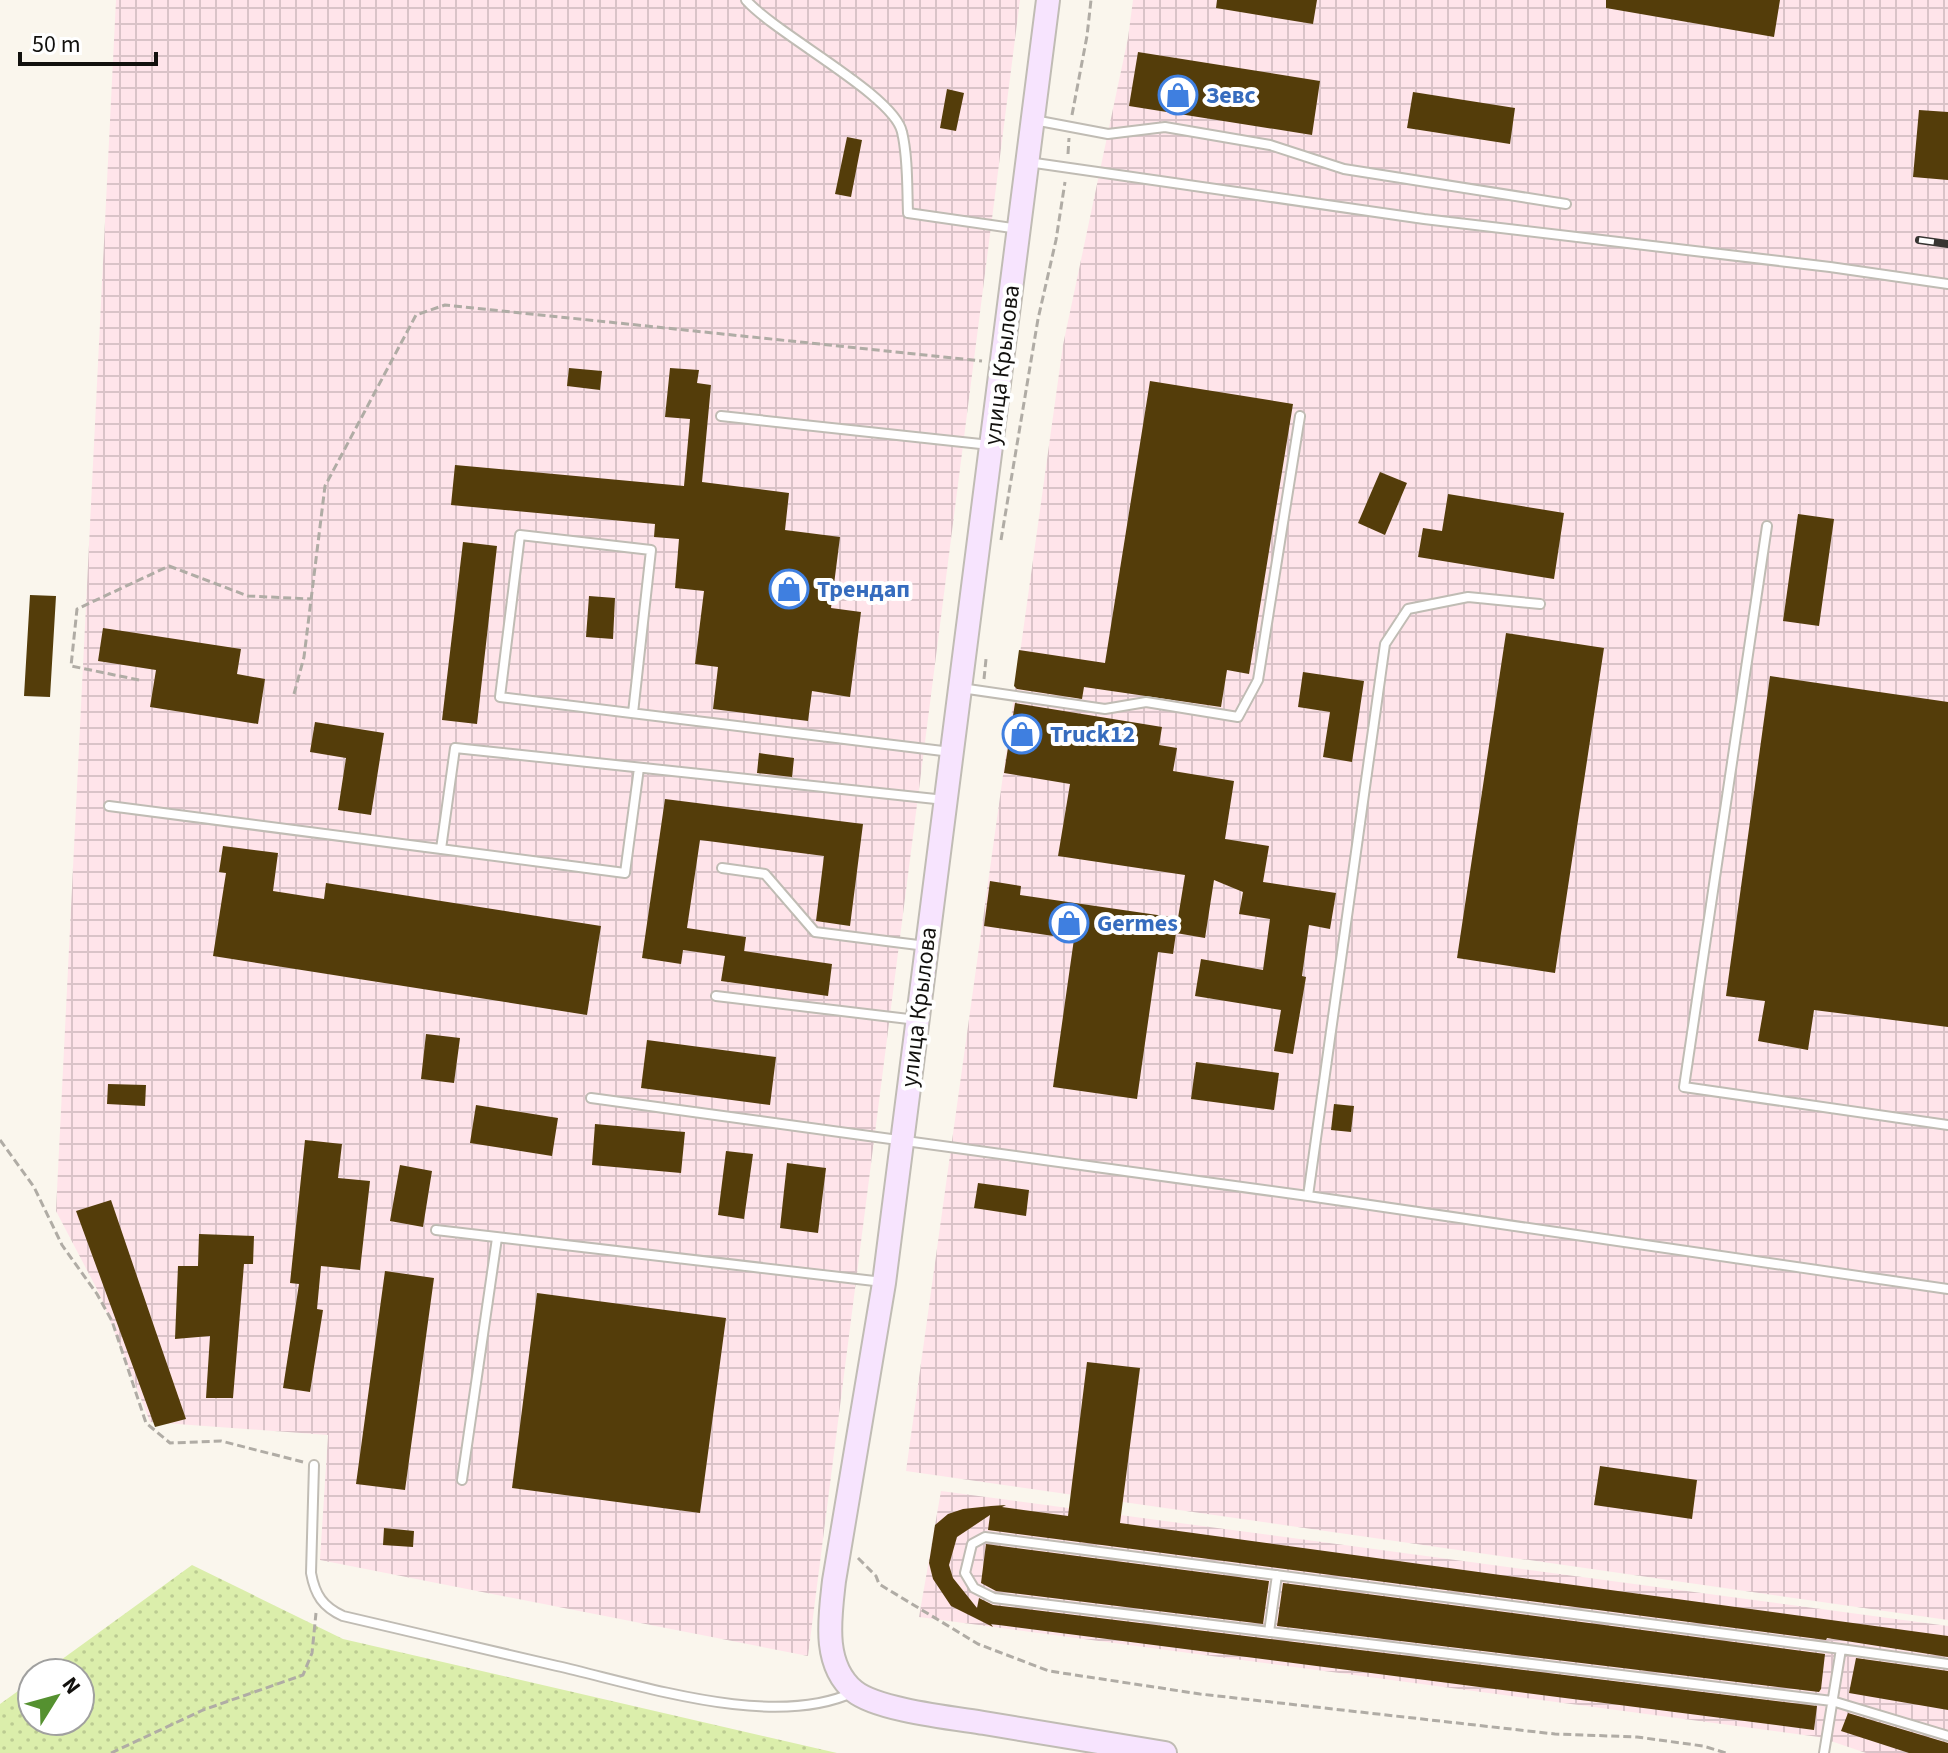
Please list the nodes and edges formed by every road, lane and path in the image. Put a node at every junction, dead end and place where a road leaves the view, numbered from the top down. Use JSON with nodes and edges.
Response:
{"nodes":[{"id":1,"x":746,"y":0,"type":"edge"},
{"id":2,"x":1048,"y":0,"type":"edge"},
{"id":3,"x":1091,"y":0,"type":"edge"},
{"id":4,"x":1033,"y":120,"type":"junction"},
{"id":5,"x":1070,"y":127,"type":"junction"},
{"id":6,"x":1027,"y":162,"type":"junction"},
{"id":7,"x":1067,"y":168,"type":"junction"},
{"id":8,"x":1566,"y":204,"type":"dead end"},
{"id":9,"x":1019,"y":229,"type":"junction"},
{"id":10,"x":1948,"y":284,"type":"edge"},
{"id":11,"x":1002,"y":363,"type":"junction"},
{"id":12,"x":721,"y":416,"type":"dead end"},
{"id":13,"x":1300,"y":416,"type":"dead end"},
{"id":14,"x":991,"y":445,"type":"junction"},
{"id":15,"x":1767,"y":526,"type":"dead end"},
{"id":16,"x":1000,"y":545,"type":"dead end"},
{"id":17,"x":311,"y":599,"type":"junction"},
{"id":18,"x":1540,"y":604,"type":"dead end"},
{"id":19,"x":987,"y":648,"type":"dead end"},
{"id":20,"x":139,"y":680,"type":"dead end"},
{"id":21,"x":971,"y":690,"type":"junction"},
{"id":22,"x":294,"y":694,"type":"dead end"},
{"id":23,"x":633,"y":713,"type":"junction"},
{"id":24,"x":952,"y":752,"type":"junction"},
{"id":25,"x":639,"y":768,"type":"junction"},
{"id":26,"x":946,"y":801,"type":"junction"},
{"id":27,"x":109,"y":806,"type":"dead end"},
{"id":28,"x":441,"y":849,"type":"junction"},
{"id":29,"x":722,"y":868,"type":"dead end"},
{"id":30,"x":927,"y":946,"type":"junction"},
{"id":31,"x":716,"y":996,"type":"dead end"},
{"id":32,"x":917,"y":1020,"type":"junction"},
{"id":33,"x":591,"y":1098,"type":"dead end"},
{"id":34,"x":1948,"y":1125,"type":"edge"},
{"id":35,"x":902,"y":1139,"type":"junction"},
{"id":36,"x":0,"y":1140,"type":"edge"},
{"id":37,"x":1308,"y":1196,"type":"junction"},
{"id":38,"x":436,"y":1230,"type":"dead end"},
{"id":39,"x":497,"y":1238,"type":"junction"},
{"id":40,"x":884,"y":1283,"type":"junction"},
{"id":41,"x":1948,"y":1289,"type":"edge"},
{"id":42,"x":314,"y":1465,"type":"joint"},
{"id":43,"x":462,"y":1480,"type":"dead end"},
{"id":44,"x":840,"y":1542,"type":"junction"},
{"id":45,"x":1277,"y":1575,"type":"junction"},
{"id":46,"x":319,"y":1598,"type":"junction"},
{"id":47,"x":1269,"y":1632,"type":"junction"},
{"id":48,"x":1841,"y":1649,"type":"junction"},
{"id":49,"x":1948,"y":1664,"type":"edge"},
{"id":50,"x":855,"y":1692,"type":"junction"},
{"id":51,"x":1832,"y":1701,"type":"junction"},
{"id":52,"x":1948,"y":1736,"type":"edge"},
{"id":53,"x":111,"y":1753,"type":"edge"},
{"id":54,"x":1165,"y":1753,"type":"edge"},
{"id":55,"x":1726,"y":1753,"type":"edge"},
{"id":56,"x":1824,"y":1753,"type":"edge"}],
"edges":[{"from":1,"to":9,"type":"lane"},
{"from":2,"to":4,"type":"street","name":"улица Крылова"},
{"from":3,"to":5,"type":"path"},
{"from":4,"to":5,"type":"lane"},
{"from":4,"to":6,"type":"street","name":"улица Крылова"},
{"from":5,"to":7,"type":"path"},
{"from":5,"to":8,"type":"lane"},
{"from":6,"to":7,"type":"lane"},
{"from":6,"to":9,"type":"street","name":"улица Крылова"},
{"from":7,"to":10,"type":"lane"},
{"from":7,"to":16,"type":"path"},
{"from":9,"to":11,"type":"street","name":"улица Крылова"},
{"from":11,"to":14,"type":"street","name":"улица Крылова"},
{"from":11,"to":17,"type":"path"},
{"from":12,"to":14,"type":"lane"},
{"from":13,"to":21,"type":"lane"},
{"from":14,"to":21,"type":"street","name":"улица Крылова"},
{"from":15,"to":34,"type":"lane"},
{"from":17,"to":20,"type":"path"},
{"from":17,"to":22,"type":"path"},
{"from":18,"to":37,"type":"lane"},
{"from":19,"to":21,"type":"path"},
{"from":21,"to":24,"type":"street","name":"улица Крылова"},
{"from":23,"to":23,"type":"lane"},
{"from":23,"to":24,"type":"lane"},
{"from":24,"to":26,"type":"street","name":"улица Крылова"},
{"from":25,"to":26,"type":"lane"},
{"from":25,"to":28,"type":"lane"},
{"from":25,"to":28,"type":"lane"},
{"from":26,"to":30,"type":"street","name":"улица Крылова"},
{"from":27,"to":28,"type":"lane"},
{"from":29,"to":30,"type":"lane"},
{"from":30,"to":32,"type":"street","name":"улица Крылова"},
{"from":31,"to":32,"type":"lane"},
{"from":32,"to":35,"type":"street","name":"улица Крылова"},
{"from":33,"to":35,"type":"lane"},
{"from":35,"to":37,"type":"lane"},
{"from":35,"to":40,"type":"street","name":"улица Крылова"},
{"from":36,"to":42,"type":"path"},
{"from":37,"to":41,"type":"lane"},
{"from":38,"to":39,"type":"lane"},
{"from":39,"to":40,"type":"lane"},
{"from":39,"to":43,"type":"lane"},
{"from":40,"to":44,"type":"street","name":"улица Крылова"},
{"from":42,"to":46,"type":"lane"},
{"from":44,"to":50,"type":"street","name":"улица Крылова"},
{"from":44,"to":55,"type":"path"},
{"from":45,"to":47,"type":"lane"},
{"from":45,"to":47,"type":"lane"},
{"from":45,"to":48,"type":"lane"},
{"from":46,"to":50,"type":"lane"},
{"from":46,"to":53,"type":"path"},
{"from":47,"to":51,"type":"lane"},
{"from":48,"to":49,"type":"lane"},
{"from":48,"to":51,"type":"lane"},
{"from":50,"to":54,"type":"street"},
{"from":51,"to":52,"type":"lane"},
{"from":51,"to":56,"type":"lane"}]}
